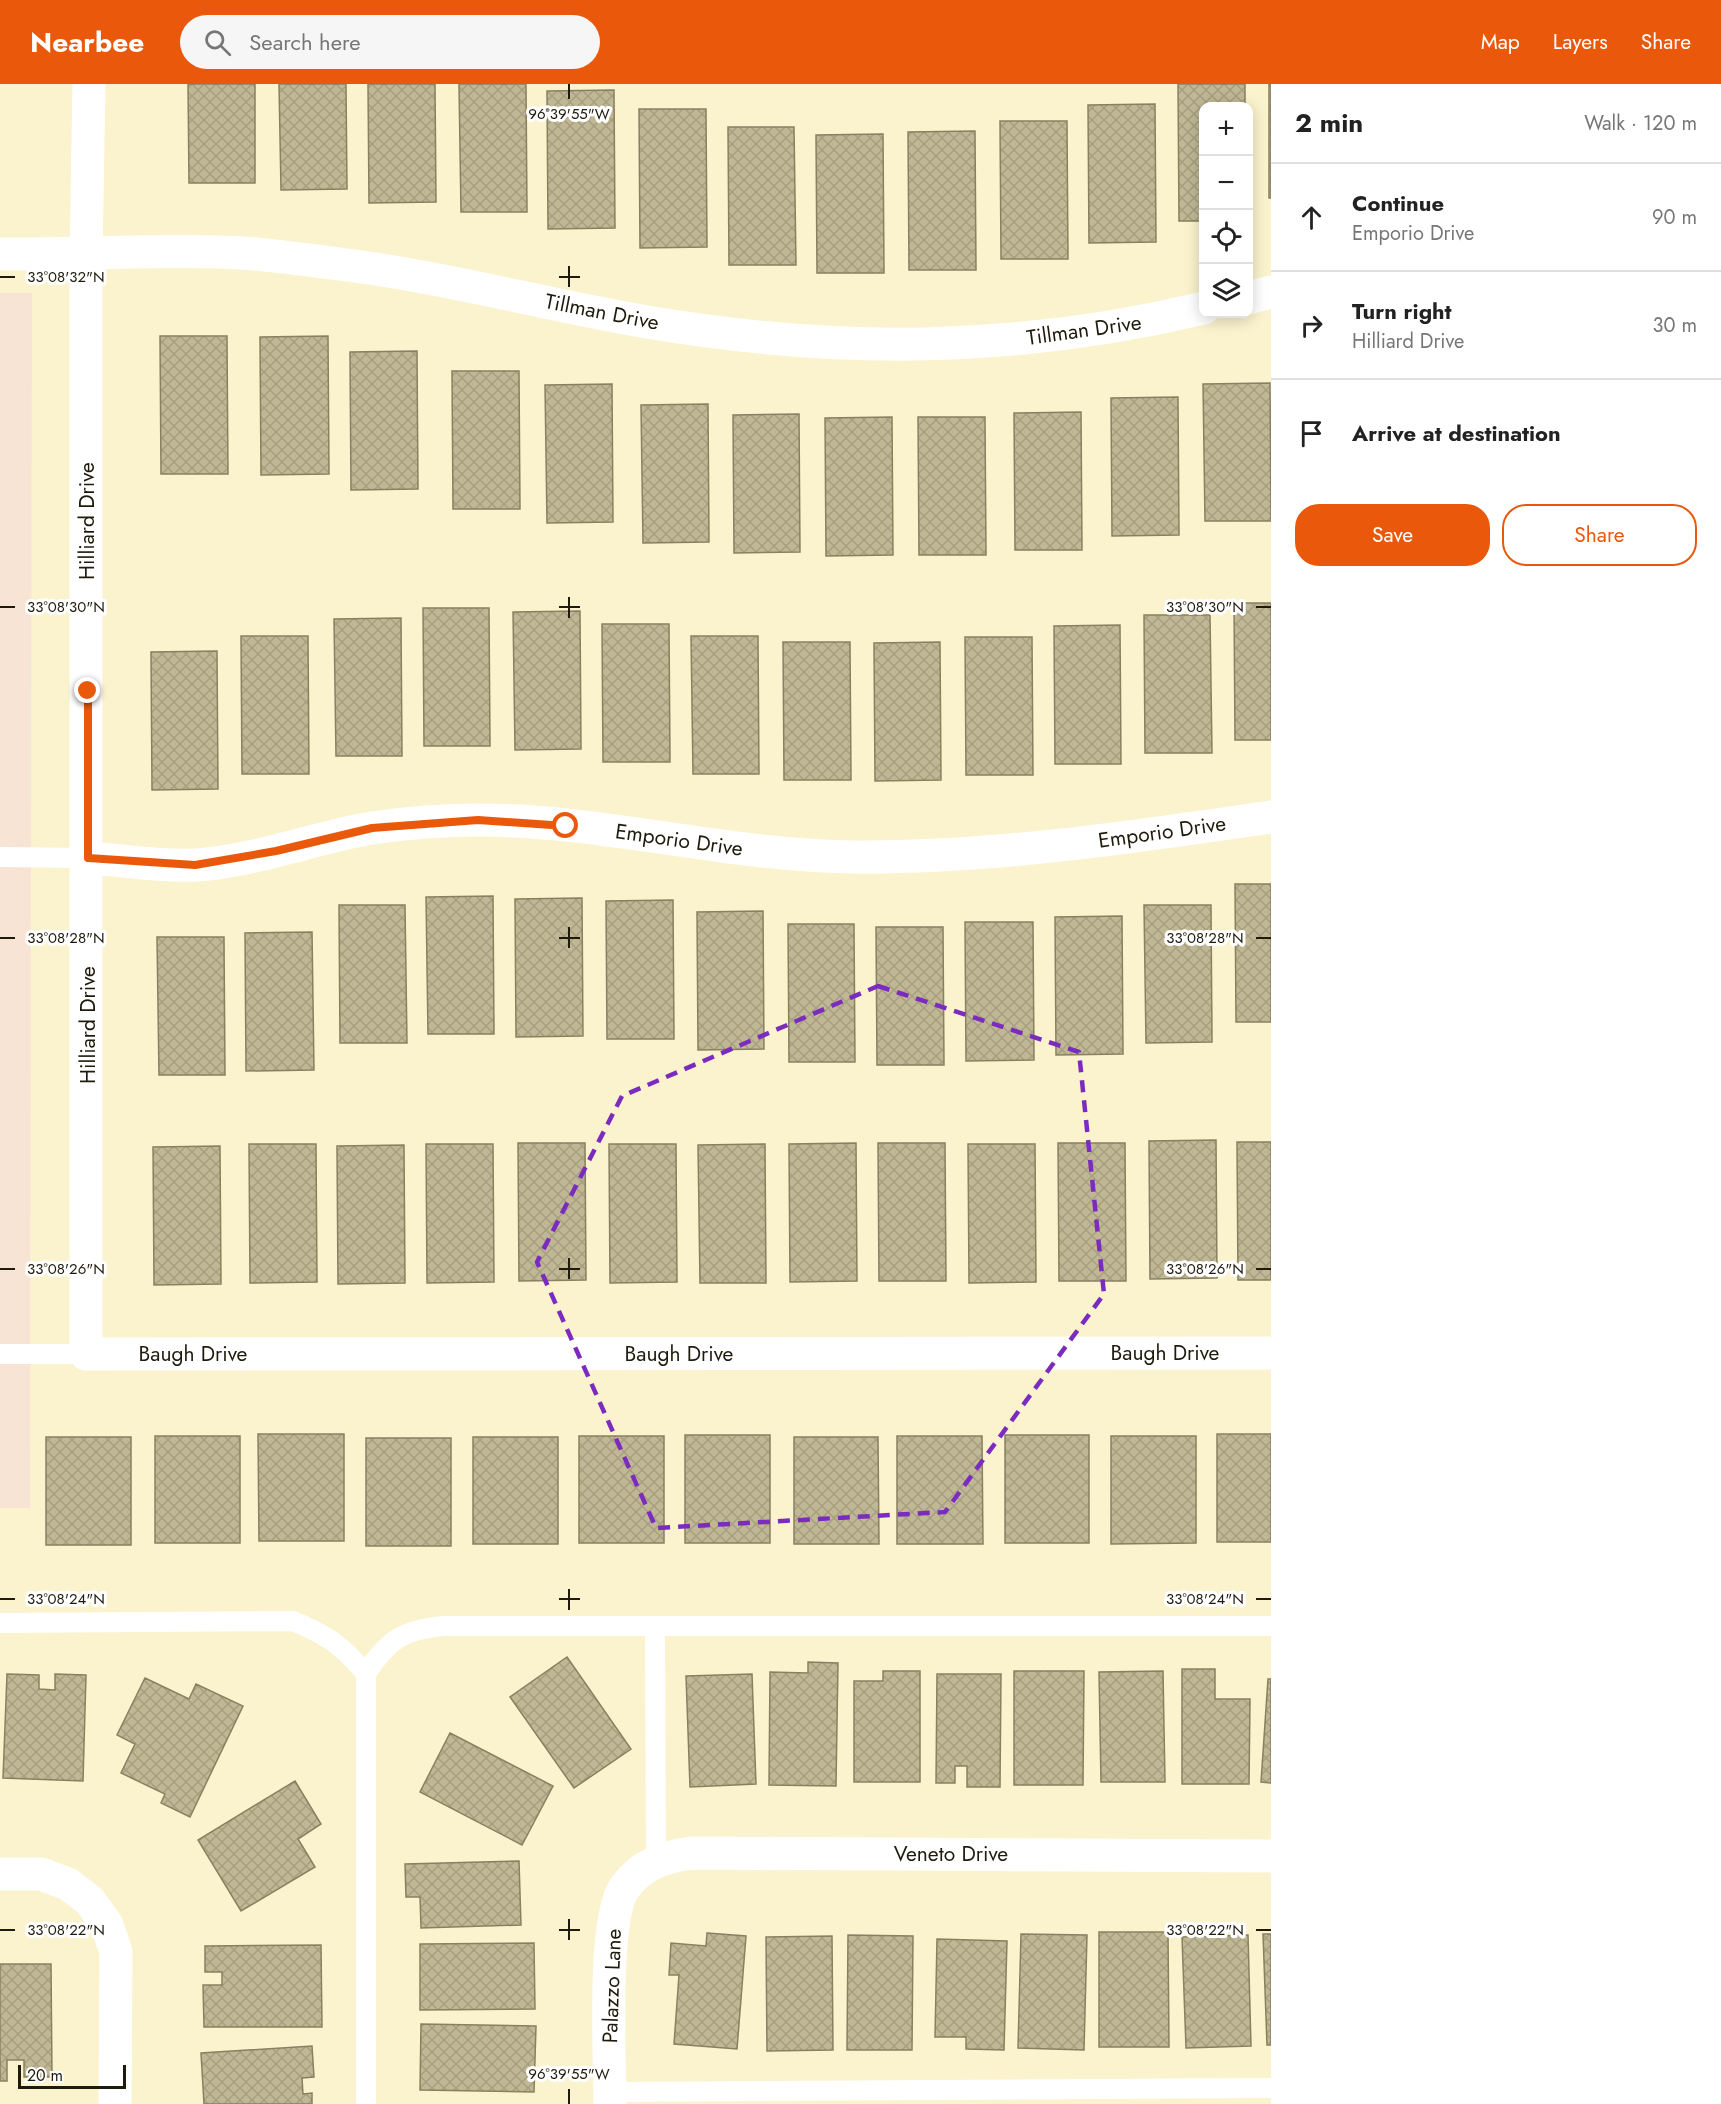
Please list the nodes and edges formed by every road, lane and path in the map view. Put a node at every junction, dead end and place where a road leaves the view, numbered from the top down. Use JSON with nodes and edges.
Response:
{"nodes":[{"id":1,"x":89,"y":84,"type":"edge"},
{"id":2,"x":0,"y":254,"type":"edge"},
{"id":3,"x":86,"y":255,"type":"junction"},
{"id":4,"x":1271,"y":292,"type":"edge"},
{"id":5,"x":1253,"y":296,"type":"edge"},
{"id":6,"x":1199,"y":309,"type":"edge"},
{"id":7,"x":1271,"y":817,"type":"edge"},
{"id":8,"x":0,"y":857,"type":"edge"},
{"id":9,"x":88,"y":858,"type":"junction"},
{"id":10,"x":1271,"y":1353,"type":"edge"},
{"id":11,"x":0,"y":1354,"type":"edge"},
{"id":12,"x":86,"y":1354,"type":"junction"},
{"id":13,"x":0,"y":1623,"type":"edge"},
{"id":14,"x":655,"y":1626,"type":"junction"},
{"id":15,"x":1271,"y":1626,"type":"edge"},
{"id":16,"x":366,"y":1674,"type":"junction"},
{"id":17,"x":1271,"y":1856,"type":"edge"},
{"id":18,"x":646,"y":1867,"type":"junction"},
{"id":19,"x":0,"y":1874,"type":"edge"},
{"id":20,"x":1271,"y":2088,"type":"edge"},
{"id":21,"x":839,"y":2097,"type":"edge"},
{"id":22,"x":610,"y":2098,"type":"edge"},
{"id":23,"x":115,"y":2104,"type":"edge"},
{"id":24,"x":366,"y":2104,"type":"edge"}],
"edges":[{"from":1,"to":3,"type":"street","name":"Hilliard Drive"},
{"from":2,"to":3,"type":"street","name":"Tillman Drive"},
{"from":3,"to":6,"type":"street","name":"Tillman Drive"},
{"from":3,"to":9,"type":"street","name":"Hilliard Drive"},
{"from":4,"to":5,"type":"street"},
{"from":7,"to":9,"type":"street","name":"Emporio Drive"},
{"from":8,"to":9,"type":"lane"},
{"from":9,"to":12,"type":"street","name":"Hilliard Drive"},
{"from":10,"to":12,"type":"street","name":"Baugh Drive"},
{"from":11,"to":12,"type":"lane"},
{"from":13,"to":16,"type":"lane"},
{"from":14,"to":15,"type":"lane"},
{"from":14,"to":16,"type":"lane"},
{"from":14,"to":18,"type":"lane"},
{"from":16,"to":24,"type":"lane"},
{"from":17,"to":18,"type":"street","name":"Veneto Drive"},
{"from":18,"to":22,"type":"street","name":"Palazzo Lane"},
{"from":19,"to":23,"type":"street"},
{"from":20,"to":21,"type":"lane"},
{"from":21,"to":22,"type":"lane"}]}
